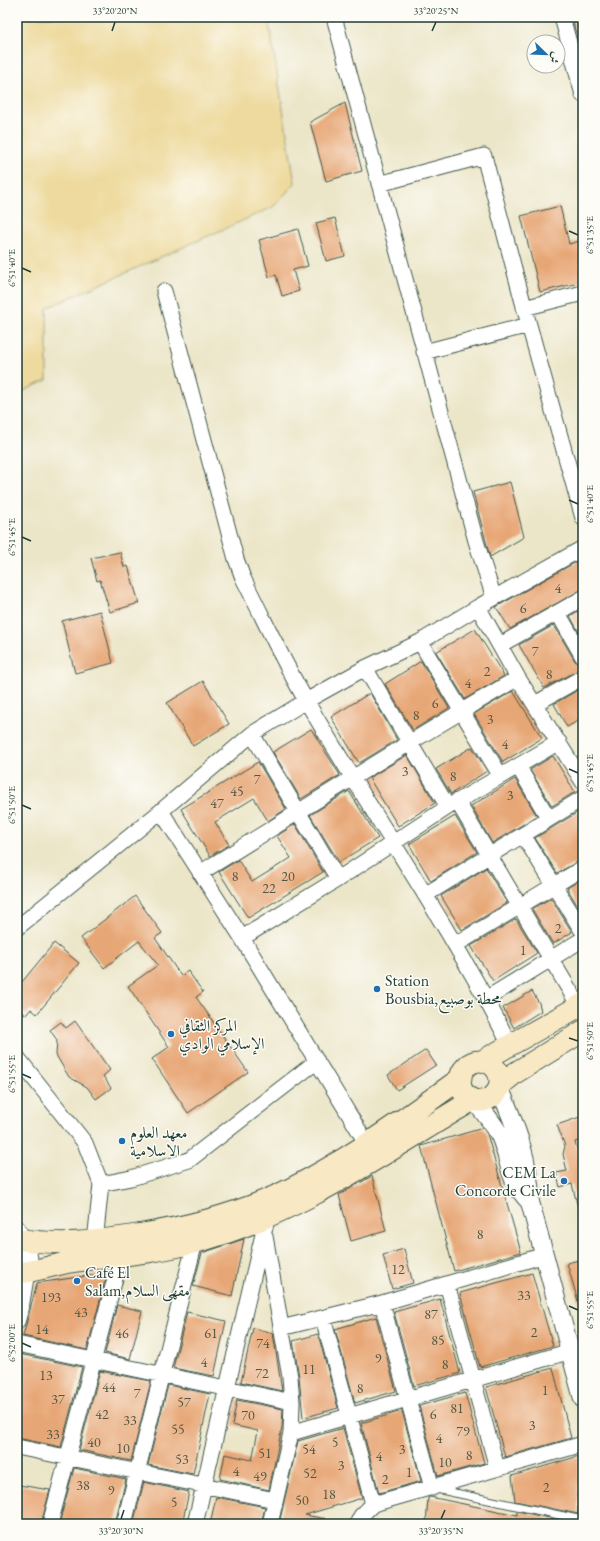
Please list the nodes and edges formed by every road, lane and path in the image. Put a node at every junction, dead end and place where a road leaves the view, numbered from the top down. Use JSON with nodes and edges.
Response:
{"nodes":[{"id":1,"x":334,"y":17,"type":"edge"},
{"id":2,"x":562,"y":17,"type":"edge"},
{"id":3,"x":583,"y":95,"type":"edge"},
{"id":4,"x":379,"y":184,"type":"junction"},
{"id":5,"x":164,"y":291,"type":"dead end"},
{"id":6,"x":583,"y":293,"type":"edge"},
{"id":7,"x":524,"y":308,"type":"junction"},
{"id":8,"x":528,"y":325,"type":"junction"},
{"id":9,"x":424,"y":352,"type":"junction"},
{"id":10,"x":583,"y":518,"type":"edge"},
{"id":11,"x":583,"y":548,"type":"edge"},
{"id":12,"x":494,"y":598,"type":"junction"},
{"id":13,"x":583,"y":598,"type":"edge"},
{"id":14,"x":478,"y":607,"type":"junction"},
{"id":15,"x":558,"y":613,"type":"junction"},
{"id":16,"x":420,"y":642,"type":"junction"},
{"id":17,"x":500,"y":645,"type":"junction"},
{"id":18,"x":583,"y":657,"type":"edge"},
{"id":19,"x":366,"y":668,"type":"junction"},
{"id":20,"x":583,"y":677,"type":"edge"},
{"id":21,"x":518,"y":678,"type":"junction"},
{"id":22,"x":306,"y":701,"type":"junction"},
{"id":23,"x":535,"y":704,"type":"junction"},
{"id":24,"x":462,"y":710,"type":"junction"},
{"id":25,"x":252,"y":734,"type":"junction"},
{"id":26,"x":558,"y":742,"type":"junction"},
{"id":27,"x":410,"y":744,"type":"junction"},
{"id":28,"x":518,"y":766,"type":"junction"},
{"id":29,"x":500,"y":775,"type":"junction"},
{"id":30,"x":353,"y":776,"type":"junction"},
{"id":31,"x":583,"y":782,"type":"edge"},
{"id":32,"x":583,"y":798,"type":"edge"},
{"id":33,"x":452,"y":804,"type":"junction"},
{"id":34,"x":161,"y":811,"type":"junction"},
{"id":35,"x":300,"y":812,"type":"junction"},
{"id":36,"x":549,"y":820,"type":"junction"},
{"id":37,"x":523,"y":835,"type":"junction"},
{"id":38,"x":394,"y":842,"type":"junction"},
{"id":39,"x":491,"y":855,"type":"junction"},
{"id":40,"x":583,"y":868,"type":"edge"},
{"id":41,"x":200,"y":873,"type":"junction"},
{"id":42,"x":338,"y":879,"type":"junction"},
{"id":43,"x":554,"y":885,"type":"junction"},
{"id":44,"x":425,"y":895,"type":"junction"},
{"id":45,"x":520,"y":905,"type":"junction"},
{"id":46,"x":17,"y":928,"type":"edge"},
{"id":47,"x":583,"y":932,"type":"edge"},
{"id":48,"x":242,"y":938,"type":"junction"},
{"id":49,"x":583,"y":939,"type":"edge"},
{"id":50,"x":455,"y":945,"type":"junction"},
{"id":51,"x":551,"y":959,"type":"junction"},
{"id":52,"x":486,"y":999,"type":"junction"},
{"id":53,"x":581,"y":1005,"type":"edge"},
{"id":54,"x":583,"y":1031,"type":"edge"},
{"id":55,"x":510,"y":1045,"type":"junction"},
{"id":56,"x":17,"y":1056,"type":"edge"},
{"id":57,"x":317,"y":1061,"type":"junction"},
{"id":58,"x":482,"y":1061,"type":"junction"},
{"id":59,"x":461,"y":1078,"type":"junction"},
{"id":60,"x":499,"y":1086,"type":"junction"},
{"id":61,"x":473,"y":1100,"type":"junction"},
{"id":62,"x":367,"y":1144,"type":"junction"},
{"id":63,"x":101,"y":1184,"type":"junction"},
{"id":64,"x":530,"y":1202,"type":"junction"},
{"id":65,"x":266,"y":1224,"type":"junction"},
{"id":66,"x":19,"y":1236,"type":"edge"},
{"id":67,"x":95,"y":1242,"type":"junction"},
{"id":68,"x":195,"y":1242,"type":"junction"},
{"id":69,"x":544,"y":1255,"type":"junction"},
{"id":70,"x":121,"y":1256,"type":"junction"},
{"id":71,"x":22,"y":1272,"type":"edge"},
{"id":72,"x":447,"y":1284,"type":"junction"},
{"id":73,"x":382,"y":1303,"type":"junction"},
{"id":74,"x":323,"y":1318,"type":"junction"},
{"id":75,"x":17,"y":1322,"type":"edge"},
{"id":76,"x":281,"y":1328,"type":"junction"},
{"id":77,"x":17,"y":1344,"type":"edge"},
{"id":78,"x":571,"y":1351,"type":"junction"},
{"id":79,"x":94,"y":1361,"type":"junction"},
{"id":80,"x":161,"y":1376,"type":"junction"},
{"id":81,"x":472,"y":1379,"type":"junction"},
{"id":82,"x":226,"y":1388,"type":"junction"},
{"id":83,"x":407,"y":1398,"type":"junction"},
{"id":84,"x":583,"y":1400,"type":"edge"},
{"id":85,"x":292,"y":1402,"type":"junction"},
{"id":86,"x":349,"y":1416,"type":"junction"},
{"id":87,"x":291,"y":1433,"type":"junction"},
{"id":88,"x":583,"y":1444,"type":"edge"},
{"id":89,"x":17,"y":1447,"type":"edge"},
{"id":90,"x":68,"y":1457,"type":"junction"},
{"id":91,"x":497,"y":1468,"type":"junction"},
{"id":92,"x":137,"y":1473,"type":"junction"},
{"id":93,"x":204,"y":1486,"type":"junction"},
{"id":94,"x":432,"y":1488,"type":"junction"},
{"id":95,"x":275,"y":1500,"type":"junction"},
{"id":96,"x":373,"y":1504,"type":"junction"},
{"id":97,"x":583,"y":1520,"type":"edge"},
{"id":98,"x":50,"y":1524,"type":"edge"},
{"id":99,"x":124,"y":1524,"type":"edge"},
{"id":100,"x":195,"y":1524,"type":"edge"},
{"id":101,"x":270,"y":1524,"type":"edge"},
{"id":102,"x":357,"y":1524,"type":"edge"}],
"edges":[{"from":1,"to":4,"type":"street"},
{"from":2,"to":3,"type":"street"},
{"from":4,"to":7,"type":"street"},
{"from":4,"to":9,"type":"street"},
{"from":5,"to":22,"type":"street"},
{"from":6,"to":7,"type":"street"},
{"from":7,"to":8,"type":"street"},
{"from":8,"to":9,"type":"street"},
{"from":8,"to":10,"type":"street"},
{"from":9,"to":12,"type":"street"},
{"from":11,"to":12,"type":"street"},
{"from":12,"to":14,"type":"street"},
{"from":13,"to":15,"type":"street"},
{"from":14,"to":16,"type":"street"},
{"from":14,"to":17,"type":"street"},
{"from":15,"to":17,"type":"street"},
{"from":15,"to":18,"type":"street"},
{"from":16,"to":19,"type":"street"},
{"from":16,"to":24,"type":"street"},
{"from":17,"to":21,"type":"street"},
{"from":19,"to":22,"type":"street"},
{"from":19,"to":27,"type":"street"},
{"from":20,"to":23,"type":"street"},
{"from":21,"to":23,"type":"street"},
{"from":21,"to":24,"type":"street"},
{"from":22,"to":25,"type":"street"},
{"from":22,"to":30,"type":"street"},
{"from":23,"to":26,"type":"street"},
{"from":24,"to":27,"type":"street"},
{"from":24,"to":29,"type":"street"},
{"from":25,"to":34,"type":"street"},
{"from":25,"to":35,"type":"street"},
{"from":26,"to":28,"type":"street"},
{"from":26,"to":31,"type":"street"},
{"from":27,"to":30,"type":"street"},
{"from":27,"to":33,"type":"street"},
{"from":28,"to":29,"type":"street"},
{"from":28,"to":36,"type":"street"},
{"from":29,"to":33,"type":"street"},
{"from":30,"to":35,"type":"street"},
{"from":30,"to":38,"type":"street"},
{"from":32,"to":36,"type":"street"},
{"from":33,"to":38,"type":"street"},
{"from":33,"to":39,"type":"street"},
{"from":34,"to":41,"type":"street"},
{"from":34,"to":46,"type":"street"},
{"from":35,"to":41,"type":"street"},
{"from":35,"to":42,"type":"street"},
{"from":36,"to":37,"type":"street"},
{"from":37,"to":39,"type":"street"},
{"from":37,"to":43,"type":"street"},
{"from":38,"to":42,"type":"street"},
{"from":38,"to":44,"type":"street"},
{"from":39,"to":44,"type":"street"},
{"from":39,"to":45,"type":"street"},
{"from":40,"to":43,"type":"street"},
{"from":41,"to":48,"type":"street"},
{"from":42,"to":48,"type":"street"},
{"from":43,"to":45,"type":"street"},
{"from":43,"to":47,"type":"street"},
{"from":44,"to":50,"type":"street"},
{"from":45,"to":50,"type":"street"},
{"from":45,"to":51,"type":"street"},
{"from":48,"to":57,"type":"street"},
{"from":49,"to":51,"type":"street"},
{"from":50,"to":52,"type":"street"},
{"from":51,"to":52,"type":"street"},
{"from":51,"to":53,"type":"street"},
{"from":52,"to":55,"type":"street"},
{"from":53,"to":55,"type":"main road"},
{"from":54,"to":60,"type":"main road"},
{"from":55,"to":58,"type":"main road"},
{"from":56,"to":63,"type":"street"},
{"from":57,"to":62,"type":"street"},
{"from":57,"to":63,"type":"street"},
{"from":58,"to":59,"type":"main road"},
{"from":58,"to":60,"type":"main road"},
{"from":59,"to":61,"type":"main road"},
{"from":59,"to":62,"type":"main road"},
{"from":60,"to":61,"type":"main road"},
{"from":60,"to":64,"type":"street"},
{"from":61,"to":64,"type":"street"},
{"from":61,"to":65,"type":"main road"},
{"from":62,"to":67,"type":"main road"},
{"from":63,"to":67,"type":"street"},
{"from":64,"to":69,"type":"street"},
{"from":65,"to":68,"type":"main road"},
{"from":65,"to":76,"type":"street"},
{"from":65,"to":82,"type":"street"},
{"from":66,"to":67,"type":"main road"},
{"from":66,"to":71,"type":"street"},
{"from":68,"to":70,"type":"main road"},
{"from":68,"to":80,"type":"street"},
{"from":69,"to":72,"type":"street"},
{"from":69,"to":78,"type":"street"},
{"from":70,"to":71,"type":"main road"},
{"from":70,"to":79,"type":"street"},
{"from":71,"to":75,"type":"street"},
{"from":72,"to":73,"type":"street"},
{"from":72,"to":81,"type":"street"},
{"from":73,"to":74,"type":"street"},
{"from":73,"to":83,"type":"street"},
{"from":74,"to":76,"type":"street"},
{"from":74,"to":86,"type":"street"},
{"from":76,"to":85,"type":"street"},
{"from":77,"to":79,"type":"street"},
{"from":78,"to":81,"type":"street"},
{"from":78,"to":84,"type":"street"},
{"from":79,"to":80,"type":"street"},
{"from":79,"to":90,"type":"street"},
{"from":80,"to":82,"type":"street"},
{"from":80,"to":92,"type":"street"},
{"from":81,"to":83,"type":"street"},
{"from":81,"to":91,"type":"street"},
{"from":82,"to":85,"type":"street"},
{"from":82,"to":93,"type":"street"},
{"from":83,"to":86,"type":"street"},
{"from":83,"to":94,"type":"street"},
{"from":85,"to":87,"type":"street"},
{"from":86,"to":87,"type":"street"},
{"from":86,"to":96,"type":"street"},
{"from":87,"to":95,"type":"street"},
{"from":88,"to":91,"type":"street"},
{"from":89,"to":90,"type":"street"},
{"from":90,"to":92,"type":"street"},
{"from":90,"to":98,"type":"street"},
{"from":91,"to":94,"type":"street"},
{"from":92,"to":93,"type":"street"},
{"from":92,"to":99,"type":"street"},
{"from":93,"to":95,"type":"street"},
{"from":93,"to":100,"type":"street"},
{"from":94,"to":96,"type":"street"},
{"from":94,"to":97,"type":"lane"},
{"from":95,"to":101,"type":"street"},
{"from":96,"to":102,"type":"street"}]}
